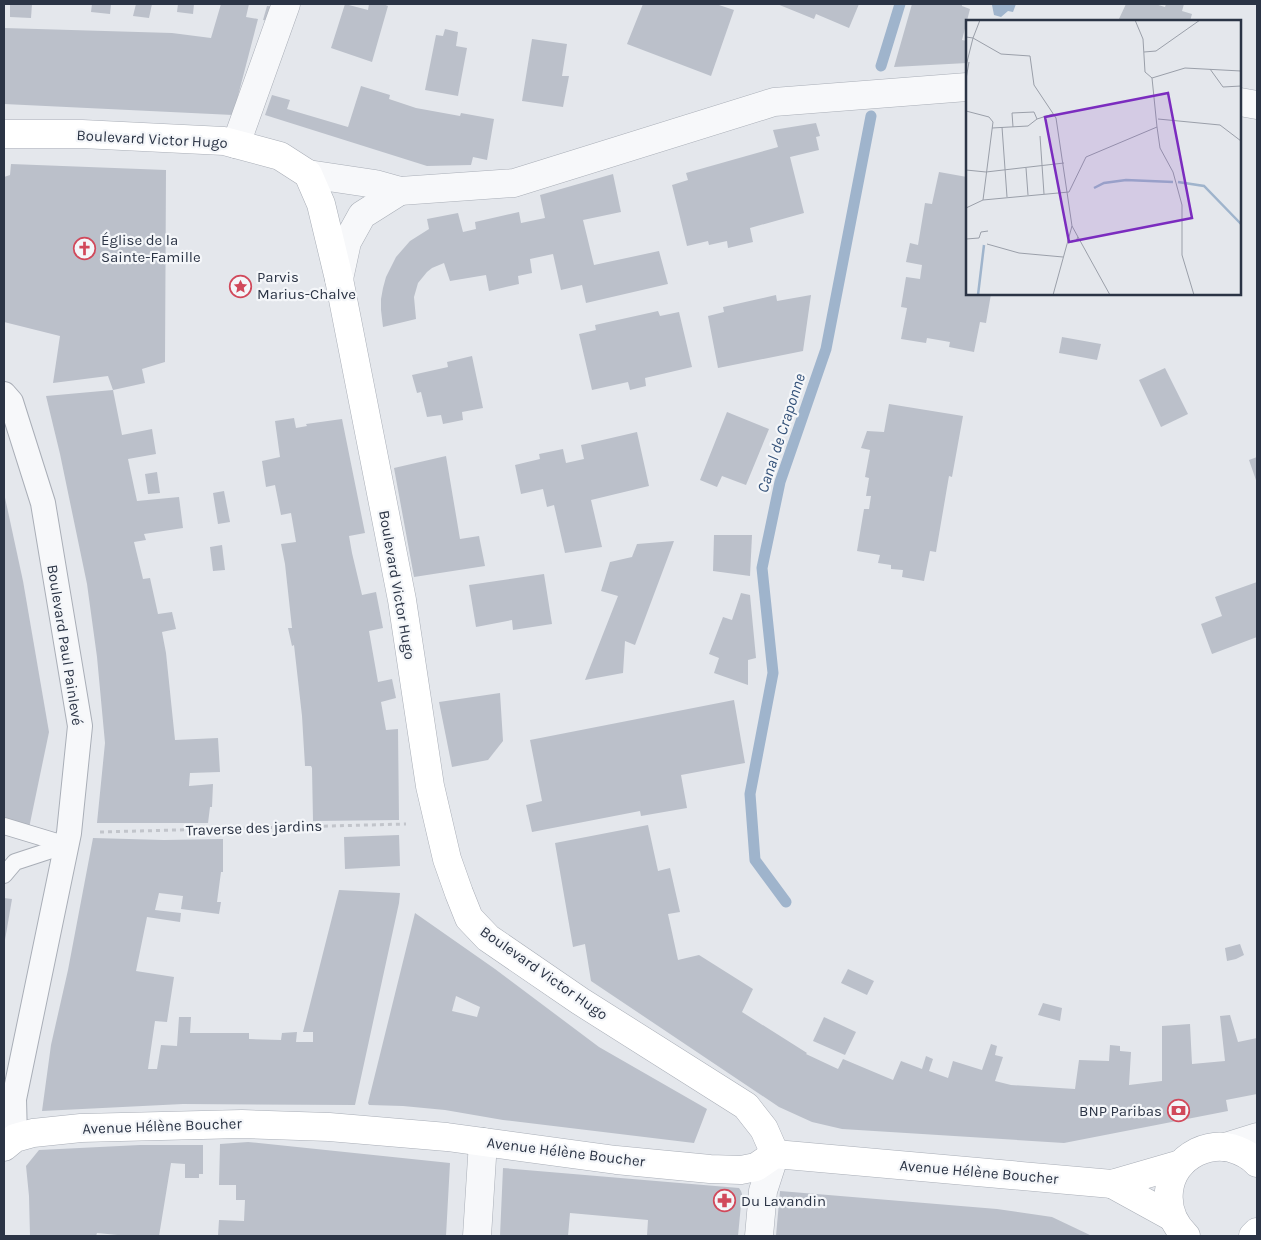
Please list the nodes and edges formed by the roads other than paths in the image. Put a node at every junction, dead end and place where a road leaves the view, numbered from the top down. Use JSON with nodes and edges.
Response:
{"nodes":[{"id":1,"x":286,"y":4,"type":"edge"},
{"id":2,"x":966,"y":87,"type":"edge"},
{"id":3,"x":1241,"y":102,"type":"edge"},
{"id":4,"x":1257,"y":105,"type":"edge"},
{"id":5,"x":4,"y":134,"type":"edge"},
{"id":6,"x":236,"y":144,"type":"junction"},
{"id":7,"x":308,"y":174,"type":"junction"},
{"id":8,"x":400,"y":190,"type":"junction"},
{"id":9,"x":339,"y":280,"type":"junction"},
{"id":10,"x":4,"y":394,"type":"edge"},
{"id":11,"x":12,"y":433,"type":"edge"},
{"id":12,"x":4,"y":826,"type":"edge"},
{"id":13,"x":68,"y":839,"type":"junction"},
{"id":14,"x":4,"y":875,"type":"edge"},
{"id":15,"x":1257,"y":1137,"type":"edge"},
{"id":16,"x":9,"y":1142,"type":"edge"},
{"id":17,"x":482,"y":1142,"type":"junction"},
{"id":18,"x":1225,"y":1147,"type":"junction"},
{"id":19,"x":775,"y":1154,"type":"junction"},
{"id":20,"x":1257,"y":1163,"type":"edge"},
{"id":21,"x":1181,"y":1164,"type":"junction"},
{"id":22,"x":1112,"y":1184,"type":"junction"},
{"id":23,"x":1179,"y":1227,"type":"edge"},
{"id":24,"x":1257,"y":1232,"type":"edge"},
{"id":25,"x":477,"y":1236,"type":"edge"},
{"id":26,"x":759,"y":1236,"type":"edge"},
{"id":27,"x":1253,"y":1236,"type":"edge"}],
"edges":[{"from":1,"to":6,"type":"street"},
{"from":2,"to":8,"type":"street"},
{"from":3,"to":4,"type":"street"},
{"from":5,"to":6,"type":"main road","name":"Boulevard Victor Hugo"},
{"from":6,"to":7,"type":"main road","name":"Boulevard Victor Hugo"},
{"from":7,"to":8,"type":"street"},
{"from":7,"to":9,"type":"main road","name":"Boulevard Victor Hugo"},
{"from":8,"to":9,"type":"street"},
{"from":9,"to":19,"type":"main road","name":"Boulevard Victor Hugo"},
{"from":10,"to":11,"type":"street","name":"Boulevard Paul Painlevé"},
{"from":11,"to":13,"type":"street","name":"Boulevard Paul Painlevé"},
{"from":12,"to":13,"type":"lane"},
{"from":13,"to":14,"type":"lane"},
{"from":13,"to":16,"type":"street","name":"Boulevard Paul Painlevé"},
{"from":15,"to":18,"type":"street"},
{"from":16,"to":17,"type":"main road","name":"Avenue Hélène Boucher"},
{"from":17,"to":19,"type":"main road","name":"Avenue Hélène Boucher"},
{"from":17,"to":25,"type":"street"},
{"from":18,"to":20,"type":"main road"},
{"from":18,"to":21,"type":"main road"},
{"from":19,"to":22,"type":"main road","name":"Avenue Hélène Boucher"},
{"from":19,"to":26,"type":"street"},
{"from":21,"to":22,"type":"main road","name":"Avenue Hélène Boucher"},
{"from":21,"to":23,"type":"main road"},
{"from":22,"to":23,"type":"main road","name":"Avenue Hélène Boucher"},
{"from":24,"to":27,"type":"main road"}]}
